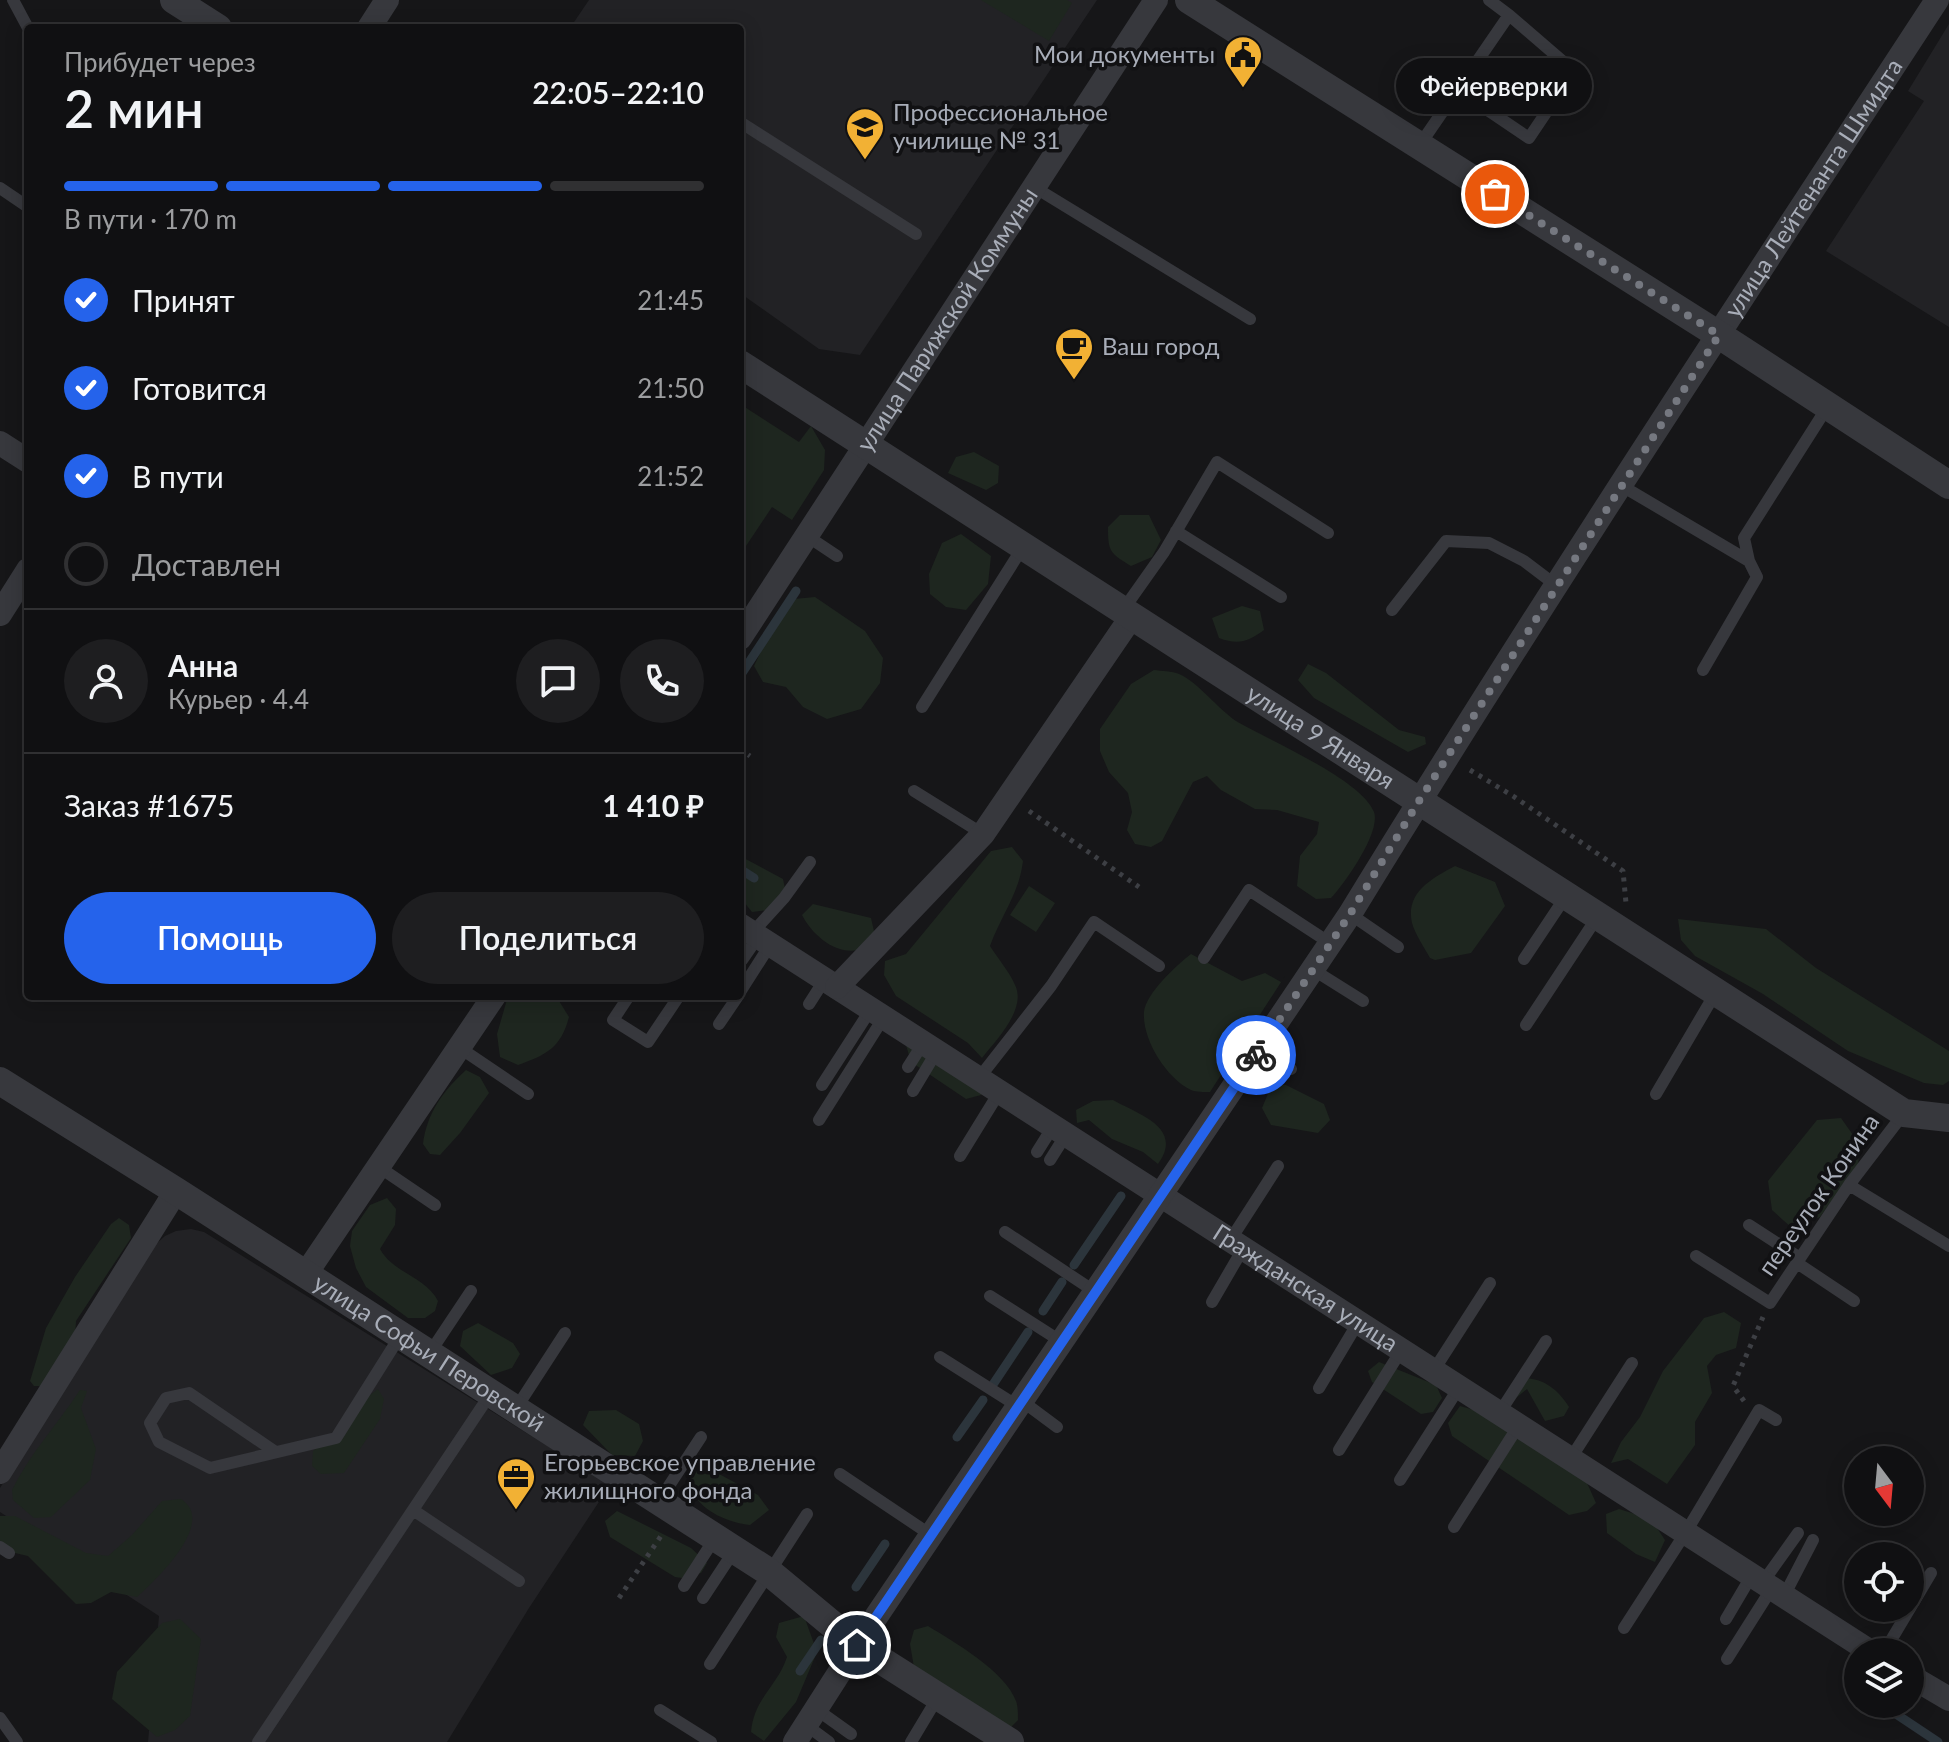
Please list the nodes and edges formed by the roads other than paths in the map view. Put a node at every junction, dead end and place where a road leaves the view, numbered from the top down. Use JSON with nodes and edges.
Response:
{"nodes":[{"id":1,"x":13,"y":0,"type":"edge"},
{"id":2,"x":174,"y":0,"type":"edge"},
{"id":3,"x":387,"y":0,"type":"edge"},
{"id":4,"x":1156,"y":0,"type":"edge"},
{"id":5,"x":1189,"y":0,"type":"edge"},
{"id":6,"x":1489,"y":0,"type":"edge"},
{"id":7,"x":1937,"y":0,"type":"edge"},
{"id":8,"x":1509,"y":15,"type":"junction"},
{"id":9,"x":24,"y":24,"type":"edge"},
{"id":10,"x":212,"y":24,"type":"edge"},
{"id":11,"x":372,"y":24,"type":"edge"},
{"id":12,"x":1458,"y":90,"type":"junction"},
{"id":13,"x":744,"y":125,"type":"edge"},
{"id":14,"x":1419,"y":146,"type":"junction"},
{"id":15,"x":1034,"y":187,"type":"junction"},
{"id":16,"x":0,"y":188,"type":"edge"},
{"id":17,"x":24,"y":204,"type":"edge"},
{"id":18,"x":916,"y":234,"type":"dead end"},
{"id":19,"x":1250,"y":319,"type":"dead end"},
{"id":20,"x":1719,"y":335,"type":"junction"},
{"id":21,"x":744,"y":367,"type":"edge"},
{"id":22,"x":1828,"y":406,"type":"junction"},
{"id":23,"x":0,"y":443,"type":"edge"},
{"id":24,"x":866,"y":445,"type":"junction"},
{"id":25,"x":24,"y":458,"type":"edge"},
{"id":26,"x":1949,"y":485,"type":"edge"},
{"id":27,"x":1622,"y":486,"type":"junction"},
{"id":28,"x":1176,"y":531,"type":"junction"},
{"id":29,"x":1328,"y":533,"type":"dead end"},
{"id":30,"x":807,"y":536,"type":"junction"},
{"id":31,"x":1023,"y":546,"type":"junction"},
{"id":32,"x":837,"y":556,"type":"dead end"},
{"id":33,"x":1749,"y":561,"type":"junction"},
{"id":34,"x":24,"y":576,"type":"edge"},
{"id":35,"x":1557,"y":586,"type":"junction"},
{"id":36,"x":1281,"y":597,"type":"dead end"},
{"id":37,"x":1392,"y":610,"type":"dead end"},
{"id":38,"x":1127,"y":613,"type":"junction"},
{"id":39,"x":0,"y":614,"type":"edge"},
{"id":40,"x":744,"y":632,"type":"edge"},
{"id":41,"x":1703,"y":670,"type":"dead end"},
{"id":42,"x":922,"y":707,"type":"dead end"},
{"id":43,"x":914,"y":791,"type":"dead end"},
{"id":44,"x":1419,"y":801,"type":"junction"},
{"id":45,"x":983,"y":834,"type":"junction"},
{"id":46,"x":810,"y":862,"type":"dead end"},
{"id":47,"x":1566,"y":896,"type":"junction"},
{"id":48,"x":1350,"y":914,"type":"junction"},
{"id":49,"x":1598,"y":916,"type":"junction"},
{"id":50,"x":755,"y":935,"type":"edge"},
{"id":51,"x":1330,"y":943,"type":"junction"},
{"id":52,"x":1398,"y":947,"type":"dead end"},
{"id":53,"x":744,"y":956,"type":"edge"},
{"id":54,"x":1204,"y":958,"type":"dead end"},
{"id":55,"x":1524,"y":959,"type":"dead end"},
{"id":56,"x":1159,"y":966,"type":"dead end"},
{"id":57,"x":1312,"y":969,"type":"junction"},
{"id":58,"x":744,"y":976,"type":"edge"},
{"id":59,"x":831,"y":983,"type":"junction"},
{"id":60,"x":1716,"y":992,"type":"junction"},
{"id":61,"x":491,"y":1000,"type":"edge"},
{"id":62,"x":626,"y":1000,"type":"edge"},
{"id":63,"x":676,"y":1000,"type":"edge"},
{"id":64,"x":735,"y":1000,"type":"edge"},
{"id":65,"x":1363,"y":1001,"type":"dead end"},
{"id":66,"x":809,"y":1004,"type":"dead end"},
{"id":67,"x":878,"y":1013,"type":"junction"},
{"id":68,"x":719,"y":1024,"type":"dead end"},
{"id":69,"x":1526,"y":1025,"type":"dead end"},
{"id":70,"x":931,"y":1047,"type":"junction"},
{"id":71,"x":1261,"y":1047,"type":"junction"},
{"id":72,"x":460,"y":1048,"type":"junction"},
{"id":73,"x":908,"y":1067,"type":"dead end"},
{"id":74,"x":1291,"y":1069,"type":"dead end"},
{"id":75,"x":0,"y":1081,"type":"edge"},
{"id":76,"x":989,"y":1084,"type":"junction"},
{"id":77,"x":822,"y":1085,"type":"dead end"},
{"id":78,"x":913,"y":1091,"type":"dead end"},
{"id":79,"x":528,"y":1094,"type":"dead end"},
{"id":80,"x":1656,"y":1094,"type":"dead end"},
{"id":81,"x":1904,"y":1113,"type":"junction"},
{"id":82,"x":1949,"y":1118,"type":"edge"},
{"id":83,"x":819,"y":1120,"type":"dead end"},
{"id":84,"x":1060,"y":1129,"type":"junction"},
{"id":85,"x":1037,"y":1152,"type":"dead end"},
{"id":86,"x":960,"y":1156,"type":"dead end"},
{"id":87,"x":1050,"y":1160,"type":"dead end"},
{"id":88,"x":1278,"y":1166,"type":"dead end"},
{"id":89,"x":379,"y":1167,"type":"junction"},
{"id":90,"x":1849,"y":1185,"type":"junction"},
{"id":91,"x":176,"y":1191,"type":"junction"},
{"id":92,"x":1161,"y":1193,"type":"junction"},
{"id":93,"x":435,"y":1205,"type":"dead end"},
{"id":94,"x":1749,"y":1225,"type":"dead end"},
{"id":95,"x":1005,"y":1232,"type":"dead end"},
{"id":96,"x":1238,"y":1243,"type":"junction"},
{"id":97,"x":1949,"y":1246,"type":"edge"},
{"id":98,"x":1696,"y":1256,"type":"dead end"},
{"id":99,"x":1798,"y":1260,"type":"junction"},
{"id":100,"x":305,"y":1275,"type":"junction"},
{"id":101,"x":1490,"y":1283,"type":"dead end"},
{"id":102,"x":471,"y":1291,"type":"dead end"},
{"id":103,"x":1094,"y":1291,"type":"junction"},
{"id":104,"x":990,"y":1296,"type":"dead end"},
{"id":105,"x":1854,"y":1301,"type":"dead end"},
{"id":106,"x":1212,"y":1302,"type":"dead end"},
{"id":107,"x":1359,"y":1321,"type":"junction"},
{"id":108,"x":565,"y":1333,"type":"dead end"},
{"id":109,"x":400,"y":1336,"type":"junction"},
{"id":110,"x":1546,"y":1341,"type":"dead end"},
{"id":111,"x":1062,"y":1342,"type":"junction"},
{"id":112,"x":1402,"y":1349,"type":"junction"},
{"id":113,"x":429,"y":1354,"type":"junction"},
{"id":114,"x":940,"y":1357,"type":"dead end"},
{"id":115,"x":1632,"y":1363,"type":"dead end"},
{"id":116,"x":1434,"y":1370,"type":"junction"},
{"id":117,"x":1460,"y":1386,"type":"junction"},
{"id":118,"x":1319,"y":1388,"type":"dead end"},
{"id":119,"x":491,"y":1393,"type":"junction"},
{"id":120,"x":1020,"y":1404,"type":"junction"},
{"id":121,"x":515,"y":1410,"type":"junction"},
{"id":122,"x":1510,"y":1419,"type":"junction"},
{"id":123,"x":1776,"y":1420,"type":"dead end"},
{"id":124,"x":1057,"y":1427,"type":"dead end"},
{"id":125,"x":701,"y":1437,"type":"dead end"},
{"id":126,"x":1339,"y":1450,"type":"dead end"},
{"id":127,"x":274,"y":1451,"type":"junction"},
{"id":128,"x":1571,"y":1458,"type":"junction"},
{"id":129,"x":0,"y":1472,"type":"edge"},
{"id":130,"x":840,"y":1474,"type":"dead end"},
{"id":131,"x":1400,"y":1480,"type":"dead end"},
{"id":132,"x":668,"y":1507,"type":"junction"},
{"id":133,"x":413,"y":1510,"type":"junction"},
{"id":134,"x":807,"y":1514,"type":"dead end"},
{"id":135,"x":1454,"y":1527,"type":"dead end"},
{"id":136,"x":1686,"y":1532,"type":"junction"},
{"id":137,"x":1798,"y":1533,"type":"dead end"},
{"id":138,"x":931,"y":1535,"type":"junction"},
{"id":139,"x":1813,"y":1540,"type":"dead end"},
{"id":140,"x":725,"y":1544,"type":"junction"},
{"id":141,"x":769,"y":1572,"type":"junction"},
{"id":142,"x":1931,"y":1573,"type":"dead end"},
{"id":143,"x":519,"y":1581,"type":"dead end"},
{"id":144,"x":1768,"y":1585,"type":"junction"},
{"id":145,"x":684,"y":1586,"type":"dead end"},
{"id":146,"x":703,"y":1598,"type":"dead end"},
{"id":147,"x":1726,"y":1619,"type":"dead end"},
{"id":148,"x":1624,"y":1628,"type":"dead end"},
{"id":149,"x":1849,"y":1638,"type":"edge"},
{"id":150,"x":1892,"y":1638,"type":"edge"},
{"id":151,"x":857,"y":1645,"type":"junction"},
{"id":152,"x":1727,"y":1659,"type":"dead end"},
{"id":153,"x":710,"y":1664,"type":"dead end"},
{"id":154,"x":1924,"y":1684,"type":"edge"},
{"id":155,"x":938,"y":1697,"type":"junction"},
{"id":156,"x":1949,"y":1699,"type":"edge"},
{"id":157,"x":660,"y":1710,"type":"dead end"},
{"id":158,"x":0,"y":1718,"type":"edge"},
{"id":159,"x":805,"y":1725,"type":"edge"},
{"id":160,"x":851,"y":1734,"type":"dead end"},
{"id":161,"x":995,"y":1738,"type":"edge"},
{"id":162,"x":17,"y":1742,"type":"edge"},
{"id":163,"x":258,"y":1742,"type":"edge"},
{"id":164,"x":711,"y":1742,"type":"edge"},
{"id":165,"x":829,"y":1742,"type":"edge"},
{"id":166,"x":911,"y":1742,"type":"edge"}],
"edges":[{"from":1,"to":9,"type":"lane"},
{"from":2,"to":10,"type":"street"},
{"from":3,"to":11,"type":"street"},
{"from":4,"to":15,"type":"street","name":"улица Парижской Коммуны"},
{"from":5,"to":14,"type":"street"},
{"from":6,"to":8,"type":"lane"},
{"from":7,"to":20,"type":"street","name":"улица Лейтенанта Шмидта"},
{"from":8,"to":12,"type":"lane"},
{"from":8,"to":12,"type":"lane"},
{"from":12,"to":14,"type":"lane"},
{"from":13,"to":18,"type":"lane"},
{"from":14,"to":20,"type":"street"},
{"from":15,"to":19,"type":"lane"},
{"from":15,"to":24,"type":"street","name":"улица Парижской Коммуны"},
{"from":16,"to":17,"type":"lane"},
{"from":20,"to":22,"type":"street"},
{"from":20,"to":27,"type":"street","name":"улица Лейтенанта Шмидта"},
{"from":21,"to":24,"type":"street","name":"улица 9 Января"},
{"from":22,"to":26,"type":"street"},
{"from":22,"to":33,"type":"lane"},
{"from":23,"to":25,"type":"street"},
{"from":24,"to":30,"type":"street","name":"улица Парижской Коммуны"},
{"from":24,"to":31,"type":"street","name":"улица 9 Января"},
{"from":27,"to":33,"type":"lane"},
{"from":27,"to":35,"type":"street","name":"улица Лейтенанта Шмидта"},
{"from":28,"to":29,"type":"lane"},
{"from":28,"to":36,"type":"lane"},
{"from":28,"to":38,"type":"lane"},
{"from":30,"to":32,"type":"lane"},
{"from":30,"to":40,"type":"street","name":"улица Парижской Коммуны"},
{"from":31,"to":38,"type":"street","name":"улица 9 Января"},
{"from":31,"to":42,"type":"lane"},
{"from":33,"to":41,"type":"lane"},
{"from":34,"to":39,"type":"street"},
{"from":35,"to":37,"type":"lane"},
{"from":35,"to":44,"type":"street","name":"улица Лейтенанта Шмидта"},
{"from":38,"to":44,"type":"street","name":"улица 9 Января"},
{"from":38,"to":45,"type":"street"},
{"from":43,"to":45,"type":"lane"},
{"from":44,"to":47,"type":"street","name":"улица 9 Января"},
{"from":44,"to":48,"type":"street","name":"улица Лейтенанта Шмидта"},
{"from":45,"to":59,"type":"street"},
{"from":46,"to":50,"type":"lane"},
{"from":47,"to":49,"type":"street","name":"улица 9 Января"},
{"from":47,"to":55,"type":"lane"},
{"from":48,"to":51,"type":"street","name":"улица Лейтенанта Шмидта"},
{"from":48,"to":52,"type":"lane"},
{"from":49,"to":60,"type":"street","name":"улица 9 Января"},
{"from":49,"to":69,"type":"lane"},
{"from":50,"to":53,"type":"lane"},
{"from":50,"to":58,"type":"lane"},
{"from":50,"to":59,"type":"street","name":"Гражданская улица"},
{"from":51,"to":54,"type":"lane"},
{"from":51,"to":57,"type":"street","name":"улица Лейтенанта Шмидта"},
{"from":56,"to":76,"type":"lane"},
{"from":57,"to":65,"type":"lane"},
{"from":57,"to":71,"type":"street","name":"улица Лейтенанта Шмидта"},
{"from":59,"to":66,"type":"lane"},
{"from":59,"to":67,"type":"street","name":"Гражданская улица"},
{"from":60,"to":80,"type":"lane"},
{"from":60,"to":81,"type":"street","name":"улица 9 Января"},
{"from":61,"to":72,"type":"street"},
{"from":62,"to":63,"type":"lane"},
{"from":64,"to":68,"type":"lane"},
{"from":67,"to":70,"type":"street","name":"Гражданская улица"},
{"from":67,"to":77,"type":"lane"},
{"from":67,"to":83,"type":"lane"},
{"from":70,"to":73,"type":"lane"},
{"from":70,"to":76,"type":"street","name":"Гражданская улица"},
{"from":70,"to":78,"type":"lane"},
{"from":71,"to":74,"type":"lane"},
{"from":71,"to":92,"type":"street","name":"улица Лейтенанта Шмидта"},
{"from":72,"to":79,"type":"lane"},
{"from":72,"to":89,"type":"street"},
{"from":75,"to":91,"type":"street","name":"улица Софьи Перовской"},
{"from":76,"to":84,"type":"street","name":"Гражданская улица"},
{"from":76,"to":86,"type":"lane"},
{"from":81,"to":82,"type":"street","name":"улица 9 Января"},
{"from":81,"to":90,"type":"lane","name":"переулок Конина"},
{"from":84,"to":85,"type":"lane"},
{"from":84,"to":87,"type":"lane"},
{"from":84,"to":92,"type":"street","name":"Гражданская улица"},
{"from":88,"to":96,"type":"lane"},
{"from":89,"to":93,"type":"lane"},
{"from":89,"to":100,"type":"street"},
{"from":90,"to":97,"type":"lane"},
{"from":90,"to":99,"type":"lane","name":"переулок Конина"},
{"from":91,"to":100,"type":"street","name":"улица Софьи Перовской"},
{"from":91,"to":129,"type":"street"},
{"from":92,"to":96,"type":"street","name":"Гражданская улица"},
{"from":92,"to":103,"type":"street","name":"улица Лейтенанта Шмидта"},
{"from":94,"to":99,"type":"lane"},
{"from":95,"to":103,"type":"lane"},
{"from":96,"to":106,"type":"lane"},
{"from":96,"to":107,"type":"street","name":"Гражданская улица"},
{"from":98,"to":99,"type":"lane","name":"переулок Конина"},
{"from":99,"to":105,"type":"lane"},
{"from":100,"to":109,"type":"street","name":"улица Софьи Перовской"},
{"from":101,"to":116,"type":"lane"},
{"from":102,"to":113,"type":"lane"},
{"from":103,"to":111,"type":"street","name":"улица Лейтенанта Шмидта"},
{"from":104,"to":111,"type":"lane"},
{"from":107,"to":112,"type":"street","name":"Гражданская улица"},
{"from":107,"to":118,"type":"lane"},
{"from":108,"to":121,"type":"lane"},
{"from":109,"to":113,"type":"street","name":"улица Софьи Перовской"},
{"from":109,"to":127,"type":"lane"},
{"from":110,"to":122,"type":"lane"},
{"from":111,"to":120,"type":"street","name":"улица Лейтенанта Шмидта"},
{"from":112,"to":116,"type":"street","name":"Гражданская улица"},
{"from":112,"to":126,"type":"lane"},
{"from":113,"to":119,"type":"street","name":"улица Софьи Перовской"},
{"from":114,"to":120,"type":"lane"},
{"from":115,"to":128,"type":"lane"},
{"from":116,"to":117,"type":"street","name":"Гражданская улица"},
{"from":117,"to":122,"type":"street","name":"Гражданская улица"},
{"from":117,"to":131,"type":"lane"},
{"from":119,"to":121,"type":"street","name":"улица Софьи Перовской"},
{"from":119,"to":133,"type":"lane"},
{"from":120,"to":124,"type":"lane"},
{"from":120,"to":138,"type":"street","name":"улица Лейтенанта Шмидта"},
{"from":121,"to":132,"type":"street","name":"улица Софьи Перовской"},
{"from":122,"to":128,"type":"street","name":"Гражданская улица"},
{"from":122,"to":135,"type":"lane"},
{"from":123,"to":136,"type":"lane"},
{"from":125,"to":132,"type":"lane"},
{"from":127,"to":127,"type":"lane"},
{"from":128,"to":136,"type":"street","name":"Гражданская улица"},
{"from":130,"to":138,"type":"lane"},
{"from":132,"to":140,"type":"street","name":"улица Софьи Перовской"},
{"from":133,"to":143,"type":"lane"},
{"from":133,"to":163,"type":"lane"},
{"from":134,"to":141,"type":"lane"},
{"from":136,"to":144,"type":"street","name":"Гражданская улица"},
{"from":136,"to":148,"type":"lane"},
{"from":137,"to":144,"type":"lane"},
{"from":138,"to":151,"type":"street","name":"улица Лейтенанта Шмидта"},
{"from":139,"to":144,"type":"lane"},
{"from":140,"to":141,"type":"street","name":"улица Софьи Перовской"},
{"from":140,"to":145,"type":"lane"},
{"from":140,"to":146,"type":"lane"},
{"from":141,"to":151,"type":"street","name":"улица Софьи Перовской"},
{"from":141,"to":153,"type":"lane"},
{"from":142,"to":150,"type":"lane"},
{"from":144,"to":147,"type":"lane"},
{"from":144,"to":149,"type":"street","name":"Гражданская улица"},
{"from":144,"to":152,"type":"lane"},
{"from":151,"to":155,"type":"street","name":"улица Софьи Перовской"},
{"from":151,"to":159,"type":"street","name":"улица Лейтенанта Шмидта"},
{"from":154,"to":156,"type":"street"},
{"from":155,"to":161,"type":"street","name":"улица Софьи Перовской"},
{"from":155,"to":166,"type":"lane"},
{"from":157,"to":164,"type":"lane"},
{"from":158,"to":162,"type":"lane"},
{"from":159,"to":160,"type":"lane"},
{"from":159,"to":165,"type":"lane"}]}
